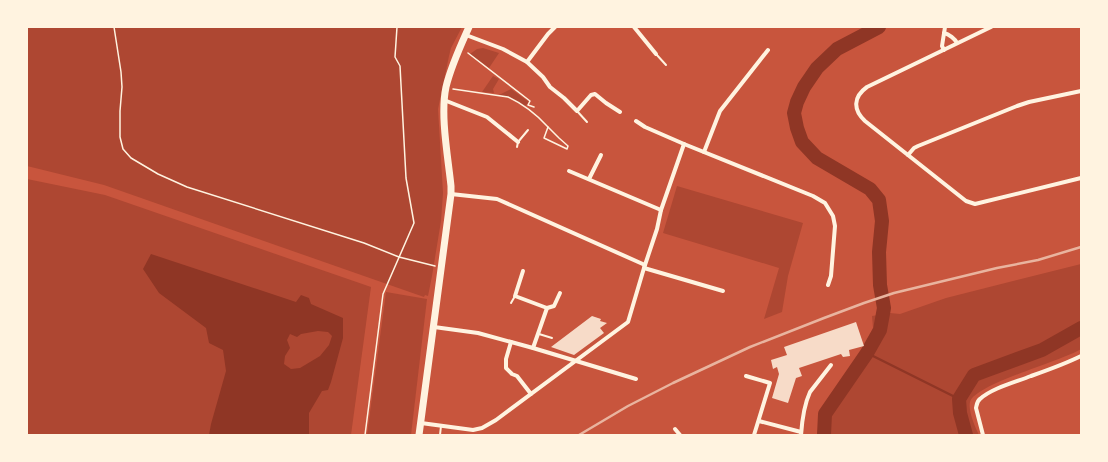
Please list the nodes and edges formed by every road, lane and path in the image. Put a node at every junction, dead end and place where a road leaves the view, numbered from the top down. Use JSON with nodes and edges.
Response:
{"nodes":[{"id":1,"x":114,"y":27,"type":"edge"},
{"id":2,"x":398,"y":27,"type":"edge"},
{"id":3,"x":469,"y":27,"type":"edge"},
{"id":4,"x":555,"y":27,"type":"edge"},
{"id":5,"x":634,"y":27,"type":"edge"},
{"id":6,"x":945,"y":27,"type":"edge"},
{"id":7,"x":991,"y":27,"type":"edge"},
{"id":8,"x":944,"y":34,"type":"junction"},
{"id":9,"x":466,"y":35,"type":"junction"},
{"id":10,"x":957,"y":43,"type":"junction"},
{"id":11,"x":768,"y":50,"type":"dead end"},
{"id":12,"x":944,"y":50,"type":"junction"},
{"id":13,"x":468,"y":53,"type":"dead end"},
{"id":14,"x":656,"y":54,"type":"joint"},
{"id":15,"x":527,"y":62,"type":"junction"},
{"id":16,"x":666,"y":65,"type":"dead end"},
{"id":17,"x":446,"y":87,"type":"junction"},
{"id":18,"x":1081,"y":91,"type":"edge"},
{"id":19,"x":444,"y":100,"type":"junction"},
{"id":20,"x":534,"y":107,"type":"dead end"},
{"id":21,"x":577,"y":111,"type":"junction"},
{"id":22,"x":620,"y":112,"type":"dead end"},
{"id":23,"x":636,"y":121,"type":"dead end"},
{"id":24,"x":587,"y":122,"type":"dead end"},
{"id":25,"x":548,"y":127,"type":"junction"},
{"id":26,"x":528,"y":130,"type":"dead end"},
{"id":27,"x":518,"y":142,"type":"junction"},
{"id":28,"x":684,"y":144,"type":"junction"},
{"id":29,"x":517,"y":147,"type":"dead end"},
{"id":30,"x":704,"y":152,"type":"junction"},
{"id":31,"x":601,"y":154,"type":"dead end"},
{"id":32,"x":908,"y":155,"type":"junction"},
{"id":33,"x":568,"y":171,"type":"dead end"},
{"id":34,"x":1081,"y":178,"type":"edge"},
{"id":35,"x":589,"y":179,"type":"junction"},
{"id":36,"x":451,"y":194,"type":"junction"},
{"id":37,"x":661,"y":210,"type":"junction"},
{"id":38,"x":399,"y":257,"type":"junction"},
{"id":39,"x":442,"y":267,"type":"junction"},
{"id":40,"x":644,"y":267,"type":"junction"},
{"id":41,"x":523,"y":271,"type":"dead end"},
{"id":42,"x":828,"y":285,"type":"dead end"},
{"id":43,"x":723,"y":291,"type":"dead end"},
{"id":44,"x":560,"y":293,"type":"dead end"},
{"id":45,"x":514,"y":296,"type":"junction"},
{"id":46,"x":511,"y":304,"type":"dead end"},
{"id":47,"x":547,"y":308,"type":"junction"},
{"id":48,"x":434,"y":327,"type":"junction"},
{"id":49,"x":538,"y":334,"type":"junction"},
{"id":50,"x":552,"y":338,"type":"dead end"},
{"id":51,"x":511,"y":342,"type":"junction"},
{"id":52,"x":534,"y":348,"type":"junction"},
{"id":53,"x":1081,"y":356,"type":"edge"},
{"id":54,"x":577,"y":361,"type":"junction"},
{"id":55,"x":831,"y":364,"type":"dead end"},
{"id":56,"x":746,"y":376,"type":"dead end"},
{"id":57,"x":636,"y":378,"type":"dead end"},
{"id":58,"x":531,"y":394,"type":"junction"},
{"id":59,"x":759,"y":421,"type":"junction"},
{"id":60,"x":421,"y":423,"type":"junction"},
{"id":61,"x":440,"y":426,"type":"junction"},
{"id":62,"x":675,"y":429,"type":"dead end"},
{"id":63,"x":801,"y":434,"type":"edge"},
{"id":64,"x":364,"y":435,"type":"edge"},
{"id":65,"x":419,"y":435,"type":"edge"},
{"id":66,"x":440,"y":435,"type":"edge"},
{"id":67,"x":680,"y":435,"type":"edge"},
{"id":68,"x":754,"y":435,"type":"edge"},
{"id":69,"x":983,"y":435,"type":"edge"}],
"edges":[{"from":1,"to":38,"type":"path"},
{"from":2,"to":38,"type":"path"},
{"from":3,"to":9,"type":"main road"},
{"from":4,"to":15,"type":"street"},
{"from":5,"to":14,"type":"street"},
{"from":6,"to":8,"type":"street"},
{"from":7,"to":10,"type":"street"},
{"from":8,"to":10,"type":"street"},
{"from":8,"to":12,"type":"street"},
{"from":9,"to":15,"type":"street"},
{"from":9,"to":17,"type":"main road"},
{"from":10,"to":12,"type":"street"},
{"from":11,"to":30,"type":"street"},
{"from":12,"to":32,"type":"street"},
{"from":13,"to":20,"type":"path"},
{"from":14,"to":16,"type":"lane"},
{"from":15,"to":21,"type":"street"},
{"from":17,"to":19,"type":"main road"},
{"from":17,"to":25,"type":"path"},
{"from":18,"to":32,"type":"street"},
{"from":19,"to":27,"type":"street"},
{"from":19,"to":36,"type":"main road"},
{"from":21,"to":22,"type":"street"},
{"from":21,"to":24,"type":"lane"},
{"from":23,"to":28,"type":"street"},
{"from":25,"to":25,"type":"path"},
{"from":26,"to":27,"type":"lane"},
{"from":27,"to":29,"type":"lane"},
{"from":28,"to":30,"type":"street"},
{"from":28,"to":37,"type":"street"},
{"from":30,"to":42,"type":"street"},
{"from":31,"to":35,"type":"street"},
{"from":32,"to":34,"type":"street"},
{"from":33,"to":35,"type":"street"},
{"from":35,"to":37,"type":"street"},
{"from":36,"to":39,"type":"main road"},
{"from":36,"to":40,"type":"street"},
{"from":37,"to":40,"type":"street"},
{"from":38,"to":39,"type":"path"},
{"from":38,"to":64,"type":"path"},
{"from":39,"to":48,"type":"main road"},
{"from":40,"to":43,"type":"street"},
{"from":40,"to":54,"type":"street"},
{"from":41,"to":45,"type":"street"},
{"from":44,"to":47,"type":"street"},
{"from":45,"to":46,"type":"lane"},
{"from":45,"to":47,"type":"street"},
{"from":47,"to":49,"type":"street"},
{"from":48,"to":51,"type":"street"},
{"from":48,"to":60,"type":"main road"},
{"from":49,"to":50,"type":"lane"},
{"from":49,"to":52,"type":"street"},
{"from":51,"to":52,"type":"street"},
{"from":51,"to":58,"type":"street"},
{"from":52,"to":54,"type":"street"},
{"from":53,"to":69,"type":"street"},
{"from":54,"to":57,"type":"street"},
{"from":54,"to":58,"type":"street"},
{"from":55,"to":63,"type":"street"},
{"from":56,"to":59,"type":"street"},
{"from":58,"to":61,"type":"street"},
{"from":59,"to":63,"type":"street"},
{"from":59,"to":68,"type":"street"},
{"from":60,"to":61,"type":"street"},
{"from":60,"to":65,"type":"main road"},
{"from":61,"to":66,"type":"lane"},
{"from":62,"to":67,"type":"street"}]}
